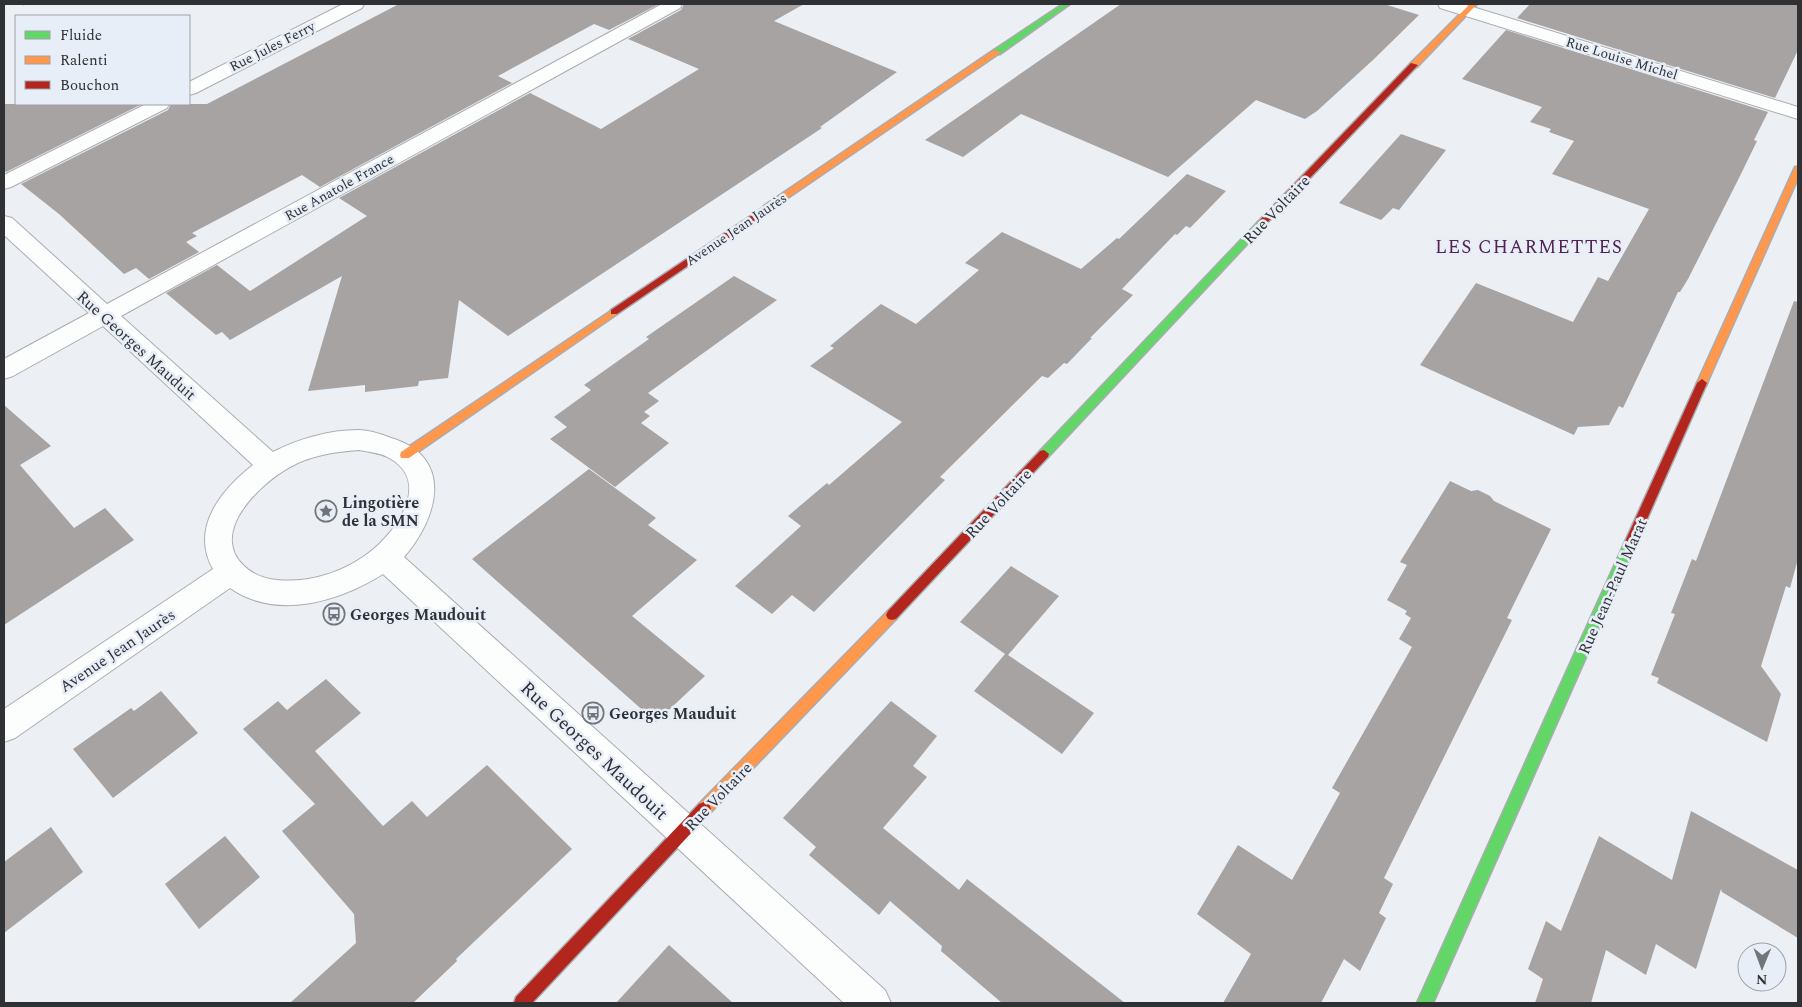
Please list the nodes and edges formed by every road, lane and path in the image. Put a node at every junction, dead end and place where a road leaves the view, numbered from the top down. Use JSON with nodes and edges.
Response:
{"nodes":[{"id":1,"x":23,"y":4,"type":"edge"},
{"id":2,"x":356,"y":4,"type":"edge"},
{"id":3,"x":674,"y":4,"type":"edge"},
{"id":4,"x":1067,"y":4,"type":"edge"},
{"id":5,"x":1446,"y":4,"type":"edge"},
{"id":6,"x":26,"y":7,"type":"dead end"},
{"id":7,"x":1471,"y":7,"type":"edge"},
{"id":8,"x":190,"y":88,"type":"edge"},
{"id":9,"x":158,"y":105,"type":"edge"},
{"id":10,"x":1798,"y":113,"type":"edge"},
{"id":11,"x":1798,"y":169,"type":"edge"},
{"id":12,"x":4,"y":183,"type":"edge"},
{"id":13,"x":4,"y":223,"type":"edge"},
{"id":14,"x":104,"y":315,"type":"junction"},
{"id":15,"x":4,"y":370,"type":"edge"},
{"id":16,"x":405,"y":455,"type":"junction"},
{"id":17,"x":270,"y":466,"type":"junction"},
{"id":18,"x":384,"y":558,"type":"junction"},
{"id":19,"x":230,"y":572,"type":"junction"},
{"id":20,"x":4,"y":727,"type":"edge"},
{"id":21,"x":684,"y":831,"type":"junction"},
{"id":22,"x":522,"y":1003,"type":"edge"},
{"id":23,"x":872,"y":1003,"type":"edge"},
{"id":24,"x":1425,"y":1003,"type":"edge"}],
"edges":[{"from":1,"to":6,"type":"path"},
{"from":2,"to":8,"type":"street","name":"Rue Jules Ferry"},
{"from":3,"to":14,"type":"street","name":"Rue Anatole France"},
{"from":4,"to":16,"type":"street","name":"Avenue Jean Jaurès"},
{"from":5,"to":7,"type":"street","name":"Rue Louise Michel"},
{"from":7,"to":10,"type":"street","name":"Rue Louise Michel"},
{"from":7,"to":21,"type":"street","name":"Rue Voltaire"},
{"from":9,"to":12,"type":"street"},
{"from":11,"to":24,"type":"street","name":"Rue Jean-Paul Marat"},
{"from":13,"to":14,"type":"street","name":"Rue Georges Mauduit"},
{"from":14,"to":15,"type":"street","name":"Rue Anatole France"},
{"from":14,"to":17,"type":"street","name":"Rue Georges Mauduit"},
{"from":16,"to":17,"type":"street"},
{"from":16,"to":18,"type":"street"},
{"from":17,"to":19,"type":"street"},
{"from":18,"to":19,"type":"street"},
{"from":18,"to":21,"type":"street","name":"Rue Georges Maudouit"},
{"from":19,"to":20,"type":"street","name":"Avenue Jean Jaurès"},
{"from":21,"to":22,"type":"street","name":"Rue Voltaire"},
{"from":21,"to":23,"type":"street","name":"Rue Georges Maudouit"}]}
